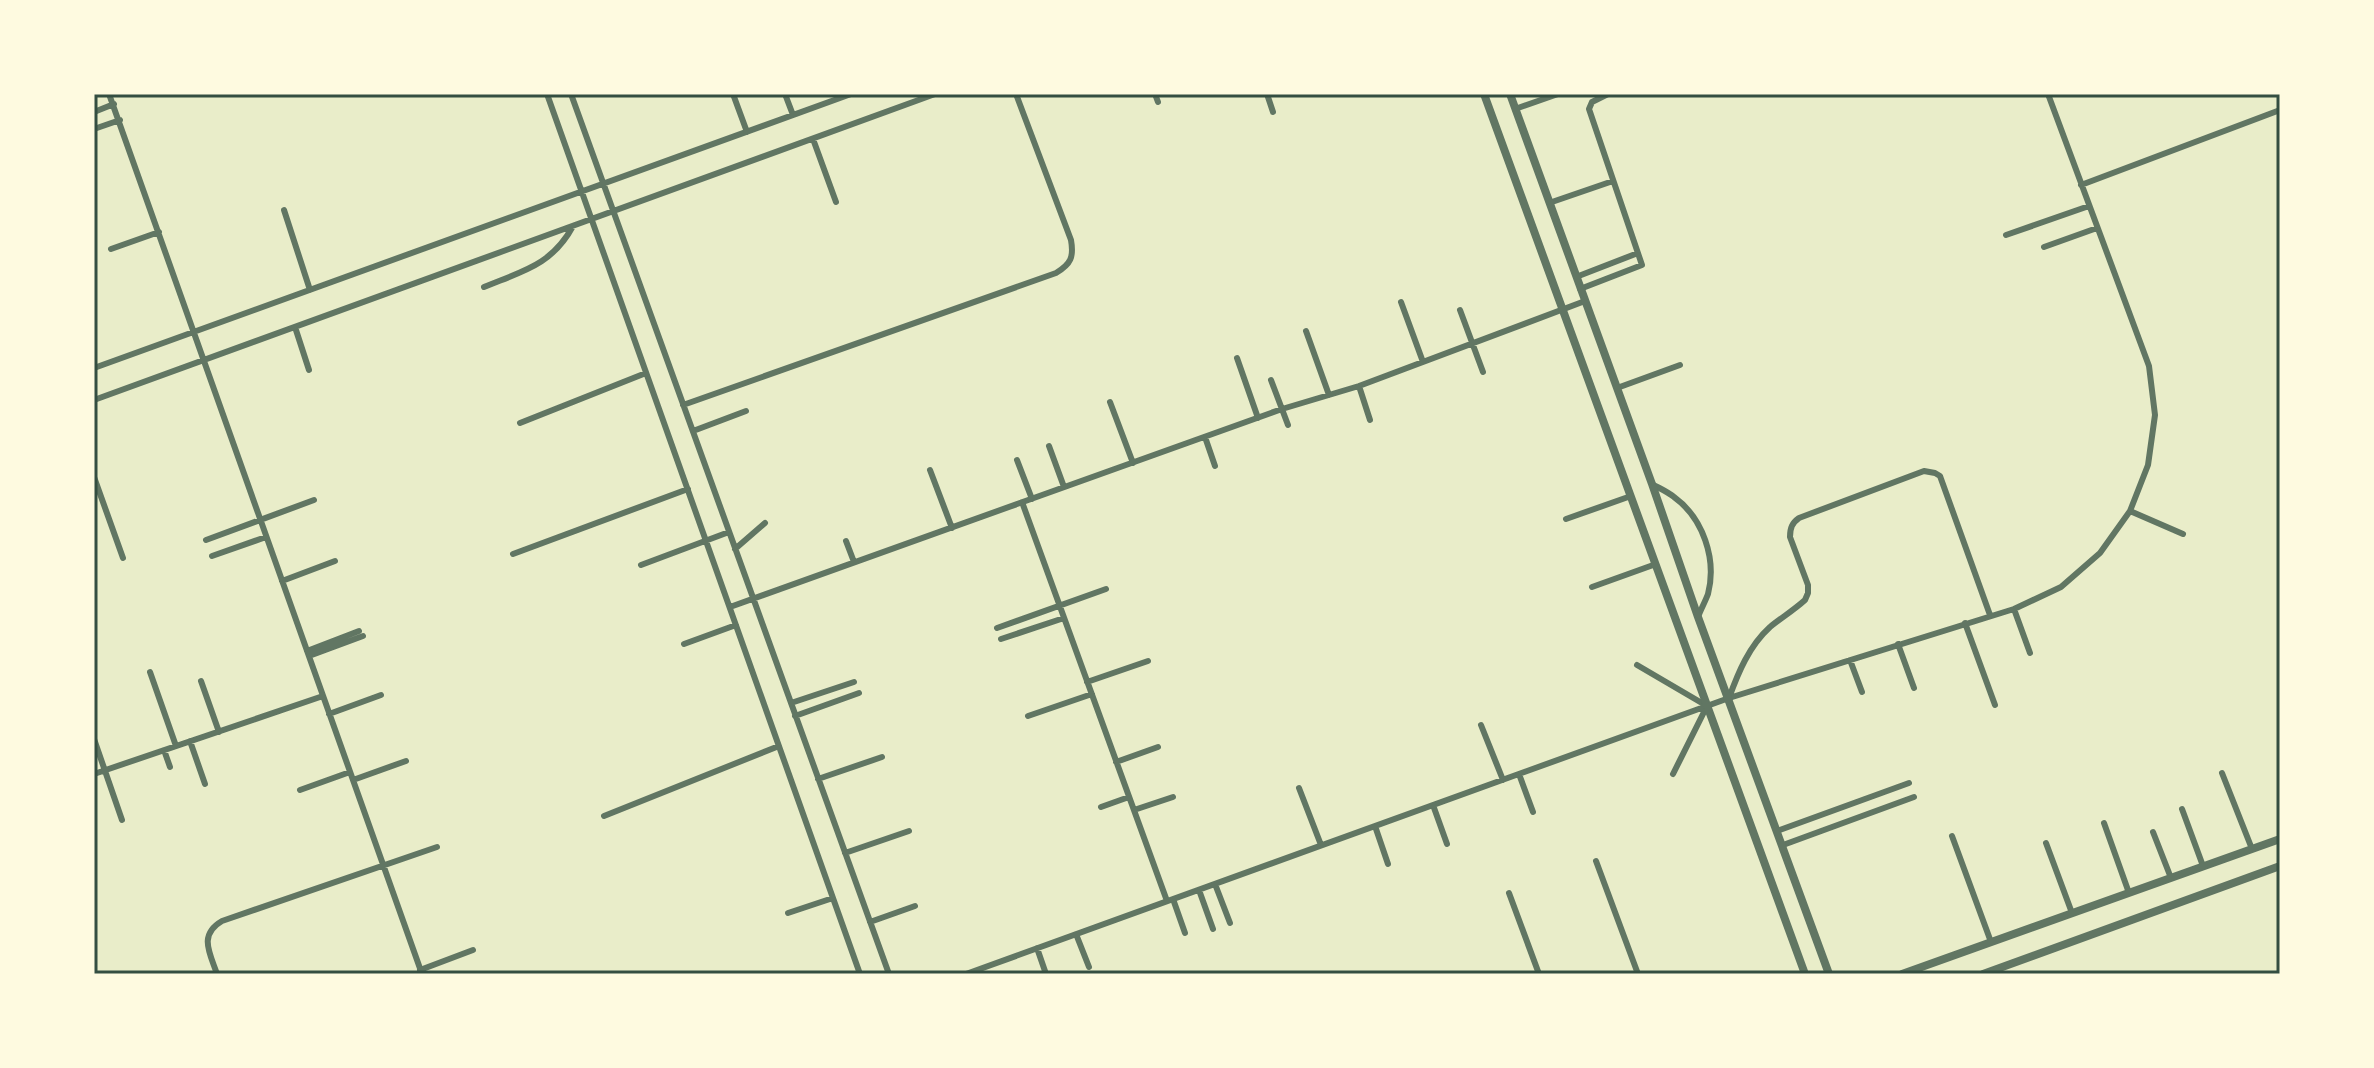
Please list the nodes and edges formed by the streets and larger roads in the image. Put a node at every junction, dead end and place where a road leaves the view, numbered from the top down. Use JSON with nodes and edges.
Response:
{"nodes":[{"id":1,"x":1484,"y":94,"type":"edge"},
{"id":2,"x":1510,"y":94,"type":"edge"},
{"id":3,"x":2280,"y":839,"type":"edge"},
{"id":4,"x":2280,"y":866,"type":"edge"},
{"id":5,"x":1805,"y":974,"type":"edge"},
{"id":6,"x":1829,"y":974,"type":"edge"},
{"id":7,"x":1902,"y":974,"type":"edge"},
{"id":8,"x":1983,"y":974,"type":"edge"}],
"edges":[{"from":1,"to":5,"type":"street"},
{"from":2,"to":6,"type":"street"},
{"from":3,"to":7,"type":"street"},
{"from":4,"to":8,"type":"street"}]}
